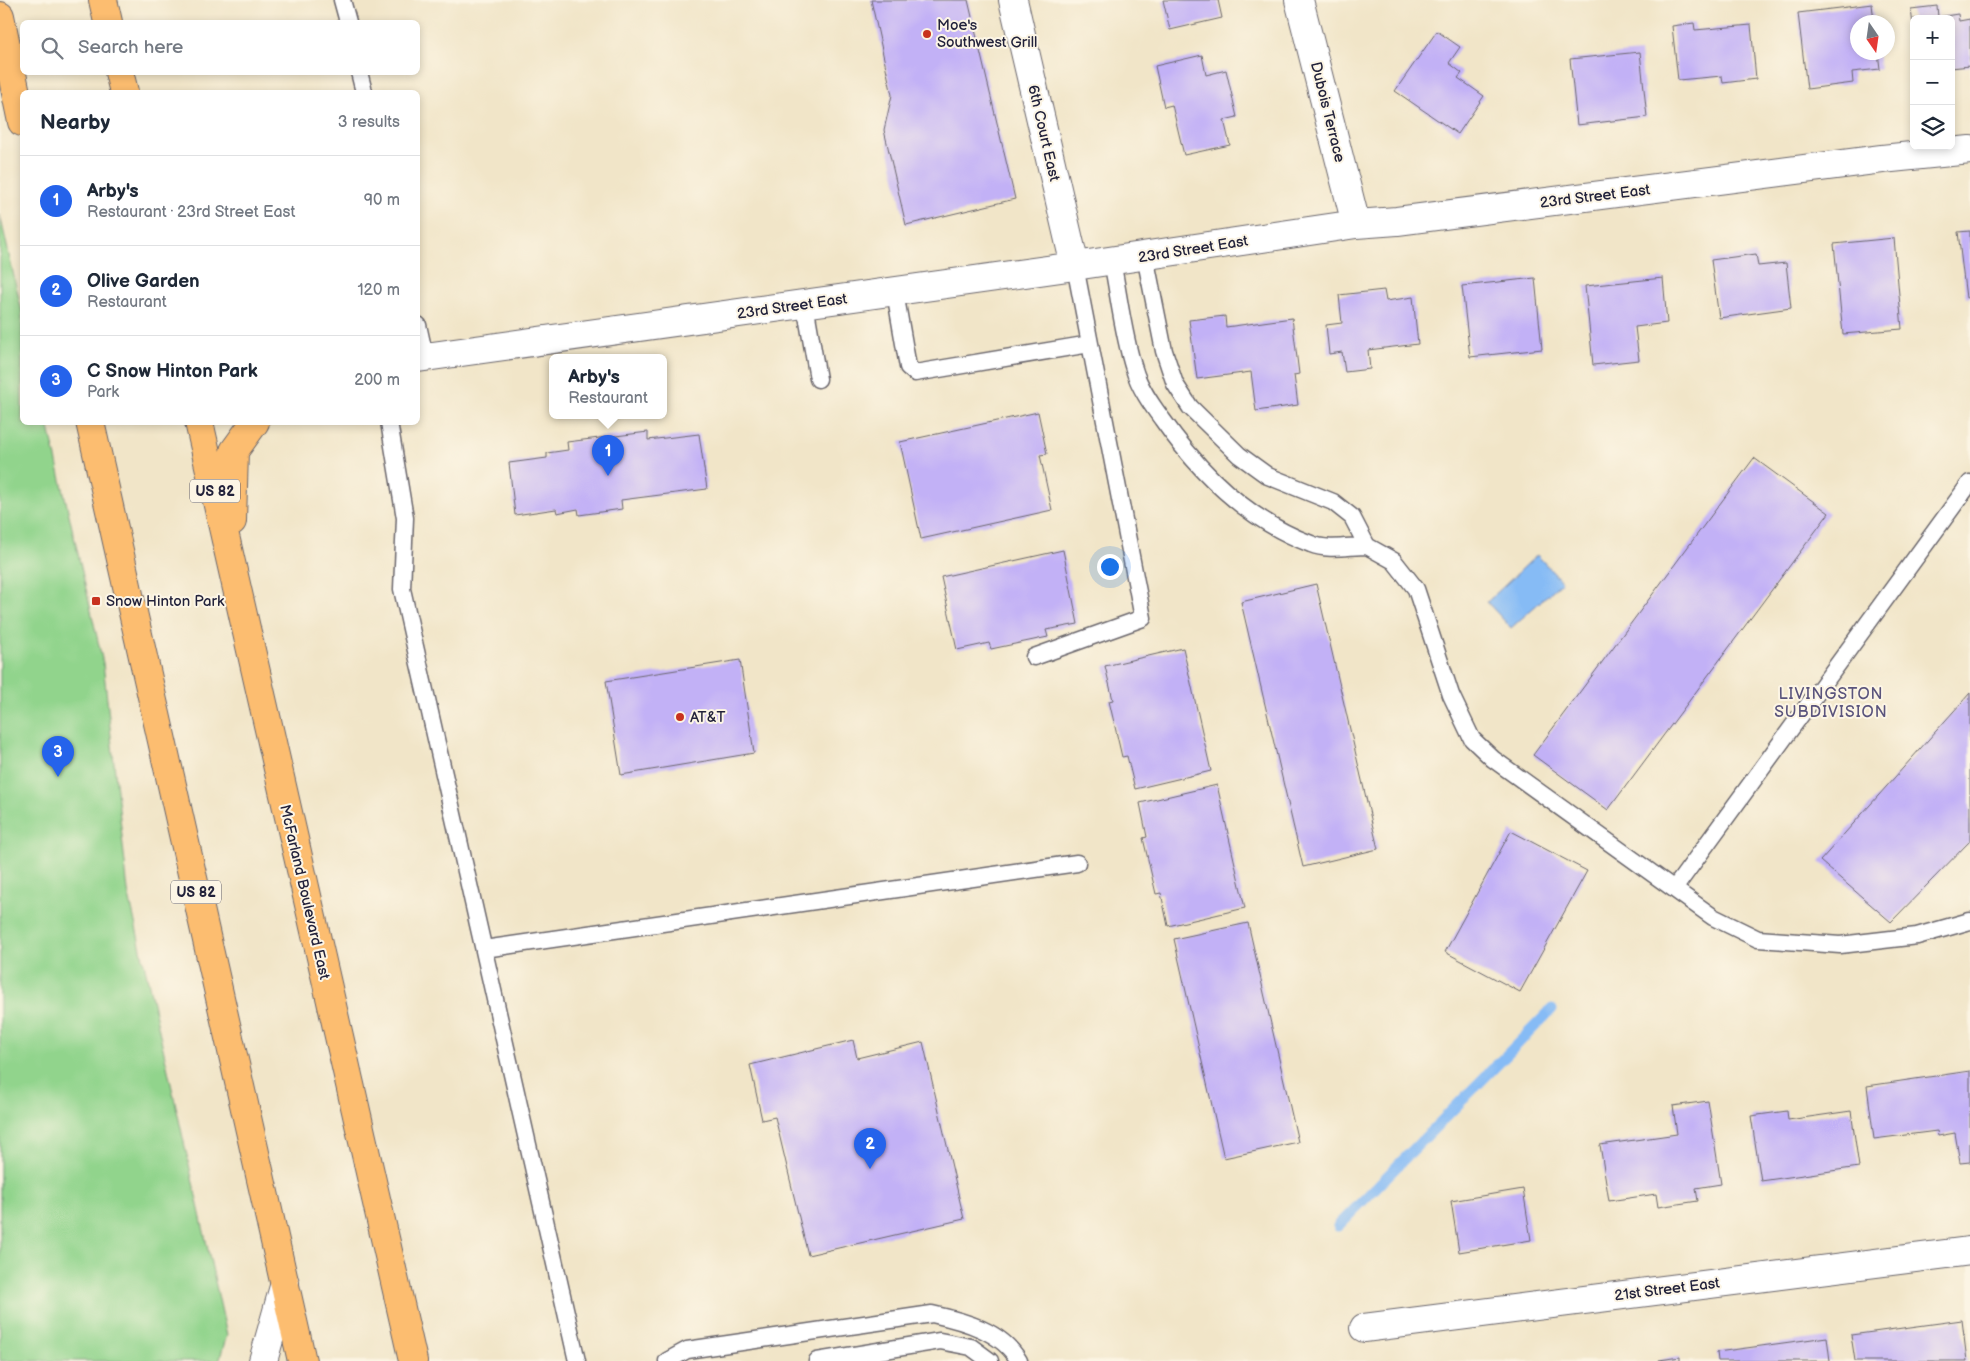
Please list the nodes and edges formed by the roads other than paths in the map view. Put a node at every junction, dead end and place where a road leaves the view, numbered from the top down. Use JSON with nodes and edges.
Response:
{"nodes":[{"id":1,"x":103,"y":0,"type":"edge"},
{"id":2,"x":342,"y":0,"type":"edge"},
{"id":3,"x":1014,"y":0,"type":"edge"},
{"id":4,"x":1299,"y":0,"type":"edge"},
{"id":5,"x":0,"y":16,"type":"edge"},
{"id":6,"x":108,"y":20,"type":"edge"},
{"id":7,"x":347,"y":20,"type":"edge"},
{"id":8,"x":121,"y":75,"type":"edge"},
{"id":9,"x":360,"y":75,"type":"edge"},
{"id":10,"x":124,"y":90,"type":"edge"},
{"id":11,"x":364,"y":90,"type":"edge"},
{"id":12,"x":20,"y":112,"type":"edge"},
{"id":13,"x":1970,"y":150,"type":"edge"},
{"id":14,"x":1356,"y":224,"type":"junction"},
{"id":15,"x":1145,"y":256,"type":"junction"},
{"id":16,"x":1112,"y":261,"type":"junction"},
{"id":17,"x":1075,"y":266,"type":"junction"},
{"id":18,"x":895,"y":292,"type":"junction"},
{"id":19,"x":805,"y":304,"type":"junction"},
{"id":20,"x":1090,"y":344,"type":"junction"},
{"id":21,"x":421,"y":358,"type":"edge"},
{"id":22,"x":818,"y":379,"type":"dead end"},
{"id":23,"x":91,"y":425,"type":"edge"},
{"id":24,"x":200,"y":425,"type":"edge"},
{"id":25,"x":253,"y":425,"type":"edge"},
{"id":26,"x":390,"y":425,"type":"edge"},
{"id":27,"x":1970,"y":483,"type":"edge"},
{"id":28,"x":1367,"y":546,"type":"junction"},
{"id":29,"x":230,"y":560,"type":"junction"},
{"id":30,"x":1034,"y":657,"type":"dead end"},
{"id":31,"x":1077,"y":863,"type":"dead end"},
{"id":32,"x":1674,"y":889,"type":"junction"},
{"id":33,"x":1970,"y":921,"type":"edge"},
{"id":34,"x":484,"y":948,"type":"junction"},
{"id":35,"x":1970,"y":1251,"type":"edge"},
{"id":36,"x":284,"y":1283,"type":"junction"},
{"id":37,"x":1364,"y":1328,"type":"dead end"},
{"id":38,"x":263,"y":1361,"type":"edge"},
{"id":39,"x":302,"y":1361,"type":"edge"},
{"id":40,"x":413,"y":1361,"type":"edge"},
{"id":41,"x":577,"y":1361,"type":"edge"},
{"id":42,"x":667,"y":1361,"type":"edge"},
{"id":43,"x":817,"y":1361,"type":"edge"},
{"id":44,"x":990,"y":1361,"type":"edge"},
{"id":45,"x":1019,"y":1361,"type":"edge"}],
"edges":[{"from":1,"to":6,"type":"highway"},
{"from":2,"to":7,"type":"lane"},
{"from":3,"to":17,"type":"street","name":"6th Court East"},
{"from":4,"to":14,"type":"street","name":"Dubois Terrace"},
{"from":5,"to":12,"type":"highway"},
{"from":8,"to":10,"type":"highway"},
{"from":9,"to":11,"type":"lane"},
{"from":13,"to":14,"type":"street","name":"23rd Street East"},
{"from":14,"to":15,"type":"street","name":"23rd Street East"},
{"from":15,"to":16,"type":"street","name":"23rd Street East"},
{"from":15,"to":28,"type":"lane"},
{"from":16,"to":17,"type":"street","name":"23rd Street East"},
{"from":16,"to":28,"type":"lane"},
{"from":17,"to":18,"type":"street","name":"23rd Street East"},
{"from":17,"to":20,"type":"lane"},
{"from":18,"to":19,"type":"street","name":"23rd Street East"},
{"from":18,"to":20,"type":"lane"},
{"from":19,"to":21,"type":"street","name":"23rd Street East"},
{"from":19,"to":22,"type":"lane"},
{"from":20,"to":30,"type":"lane"},
{"from":23,"to":36,"type":"highway","number":"US 82"},
{"from":24,"to":29,"type":"highway","name":"McFarland Boulevard East","number":"US 82"},
{"from":25,"to":29,"type":"highway"},
{"from":26,"to":34,"type":"lane"},
{"from":27,"to":32,"type":"lane"},
{"from":28,"to":32,"type":"lane"},
{"from":29,"to":40,"type":"highway","name":"McFarland Boulevard East","number":"US 82"},
{"from":31,"to":34,"type":"lane"},
{"from":32,"to":33,"type":"lane"},
{"from":34,"to":41,"type":"lane"},
{"from":35,"to":37,"type":"street","name":"21st Street East"},
{"from":36,"to":38,"type":"street"},
{"from":36,"to":39,"type":"highway","number":"US 82"},
{"from":42,"to":45,"type":"lane"},
{"from":43,"to":44,"type":"lane"}]}
